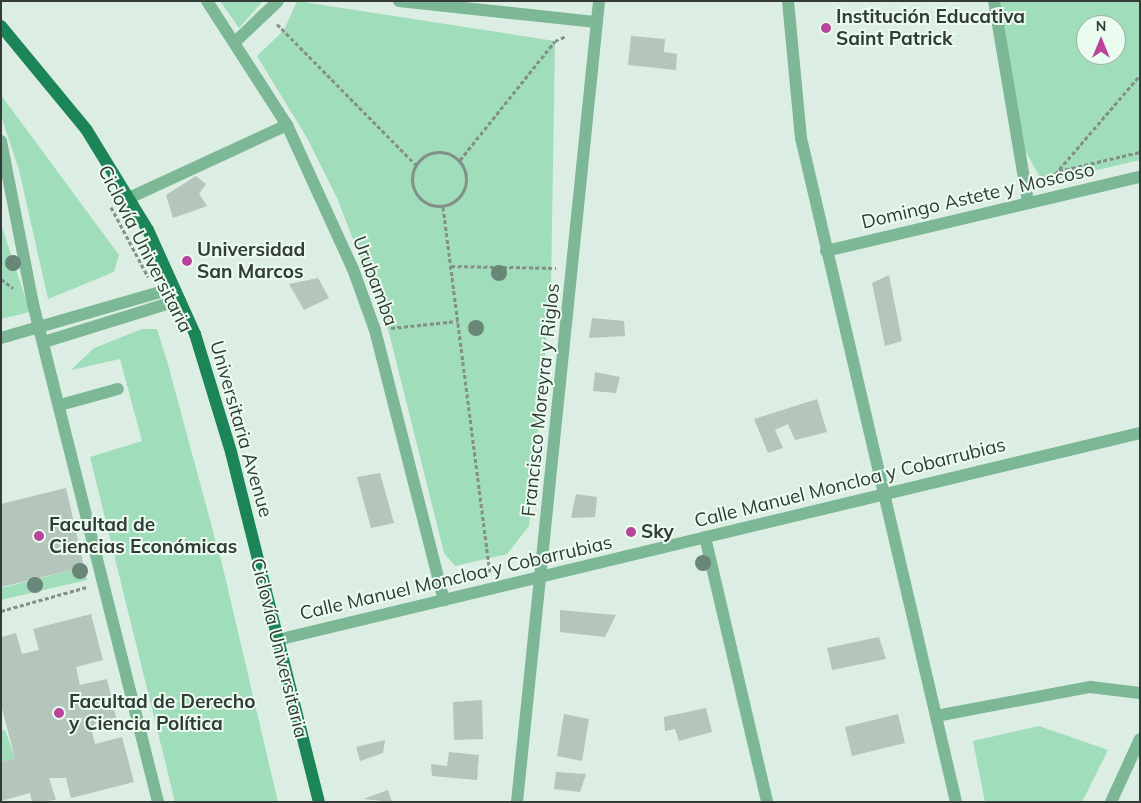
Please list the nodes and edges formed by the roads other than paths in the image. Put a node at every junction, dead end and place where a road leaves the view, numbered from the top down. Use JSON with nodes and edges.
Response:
{"nodes":[{"id":1,"x":207,"y":1,"type":"edge"},
{"id":2,"x":278,"y":1,"type":"edge"},
{"id":3,"x":399,"y":1,"type":"edge"},
{"id":4,"x":599,"y":1,"type":"edge"},
{"id":5,"x":788,"y":1,"type":"edge"},
{"id":6,"x":994,"y":1,"type":"edge"},
{"id":7,"x":416,"y":3,"type":"edge"},
{"id":8,"x":597,"y":22,"type":"junction"},
{"id":9,"x":1,"y":26,"type":"edge"},
{"id":10,"x":235,"y":42,"type":"junction"},
{"id":11,"x":287,"y":126,"type":"junction"},
{"id":12,"x":1,"y":142,"type":"edge"},
{"id":13,"x":1140,"y":177,"type":"edge"},
{"id":14,"x":129,"y":198,"type":"junction"},
{"id":15,"x":1028,"y":203,"type":"junction"},
{"id":16,"x":826,"y":252,"type":"junction"},
{"id":17,"x":174,"y":288,"type":"junction"},
{"id":18,"x":180,"y":300,"type":"junction"},
{"id":19,"x":40,"y":327,"type":"junction"},
{"id":20,"x":1,"y":338,"type":"edge"},
{"id":21,"x":44,"y":342,"type":"junction"},
{"id":22,"x":118,"y":389,"type":"dead end"},
{"id":23,"x":60,"y":404,"type":"junction"},
{"id":24,"x":1140,"y":434,"type":"edge"},
{"id":25,"x":884,"y":494,"type":"junction"},
{"id":26,"x":705,"y":538,"type":"junction"},
{"id":27,"x":541,"y":577,"type":"junction"},
{"id":28,"x":444,"y":600,"type":"junction"},
{"id":29,"x":278,"y":640,"type":"junction"},
{"id":30,"x":1140,"y":693,"type":"edge"},
{"id":31,"x":936,"y":716,"type":"junction"},
{"id":32,"x":1140,"y":739,"type":"edge"},
{"id":33,"x":158,"y":802,"type":"edge"},
{"id":34,"x":319,"y":802,"type":"edge"},
{"id":35,"x":517,"y":802,"type":"edge"},
{"id":36,"x":767,"y":802,"type":"edge"},
{"id":37,"x":956,"y":802,"type":"edge"},
{"id":38,"x":1111,"y":802,"type":"edge"}],
"edges":[{"from":1,"to":10,"type":"street","name":"Urubamba"},
{"from":2,"to":10,"type":"street"},
{"from":3,"to":7,"type":"street"},
{"from":4,"to":8,"type":"street","name":"Francisco Moreyra y Riglos"},
{"from":5,"to":16,"type":"street"},
{"from":6,"to":15,"type":"street"},
{"from":7,"to":8,"type":"street"},
{"from":8,"to":27,"type":"street","name":"Francisco Moreyra y Riglos"},
{"from":9,"to":14,"type":"main road","name":"Universitaria Avenue"},
{"from":10,"to":11,"type":"street","name":"Urubamba"},
{"from":11,"to":14,"type":"street"},
{"from":11,"to":28,"type":"street","name":"Urubamba"},
{"from":12,"to":19,"type":"street"},
{"from":13,"to":15,"type":"street","name":"Domingo Astete y Moscoso"},
{"from":14,"to":17,"type":"main road","name":"Universitaria Avenue"},
{"from":15,"to":16,"type":"street","name":"Domingo Astete y Moscoso"},
{"from":16,"to":25,"type":"street"},
{"from":17,"to":18,"type":"main road","name":"Universitaria Avenue"},
{"from":17,"to":19,"type":"street"},
{"from":18,"to":21,"type":"street"},
{"from":18,"to":29,"type":"main road","name":"Universitaria Avenue"},
{"from":19,"to":20,"type":"street"},
{"from":19,"to":21,"type":"street"},
{"from":21,"to":23,"type":"street"},
{"from":22,"to":23,"type":"street"},
{"from":23,"to":33,"type":"street"},
{"from":24,"to":25,"type":"street","name":"Calle Manuel Moncloa y Cobarrubias"},
{"from":25,"to":26,"type":"street","name":"Calle Manuel Moncloa y Cobarrubias"},
{"from":25,"to":31,"type":"street"},
{"from":26,"to":27,"type":"street","name":"Calle Manuel Moncloa y Cobarrubias"},
{"from":26,"to":36,"type":"street"},
{"from":27,"to":28,"type":"street","name":"Calle Manuel Moncloa y Cobarrubias"},
{"from":27,"to":35,"type":"street","name":"Francisco Moreyra y Riglos"},
{"from":28,"to":29,"type":"street","name":"Calle Manuel Moncloa y Cobarrubias"},
{"from":29,"to":34,"type":"main road","name":"Universitaria Avenue"},
{"from":30,"to":31,"type":"street"},
{"from":31,"to":37,"type":"street"},
{"from":32,"to":38,"type":"street"}]}
